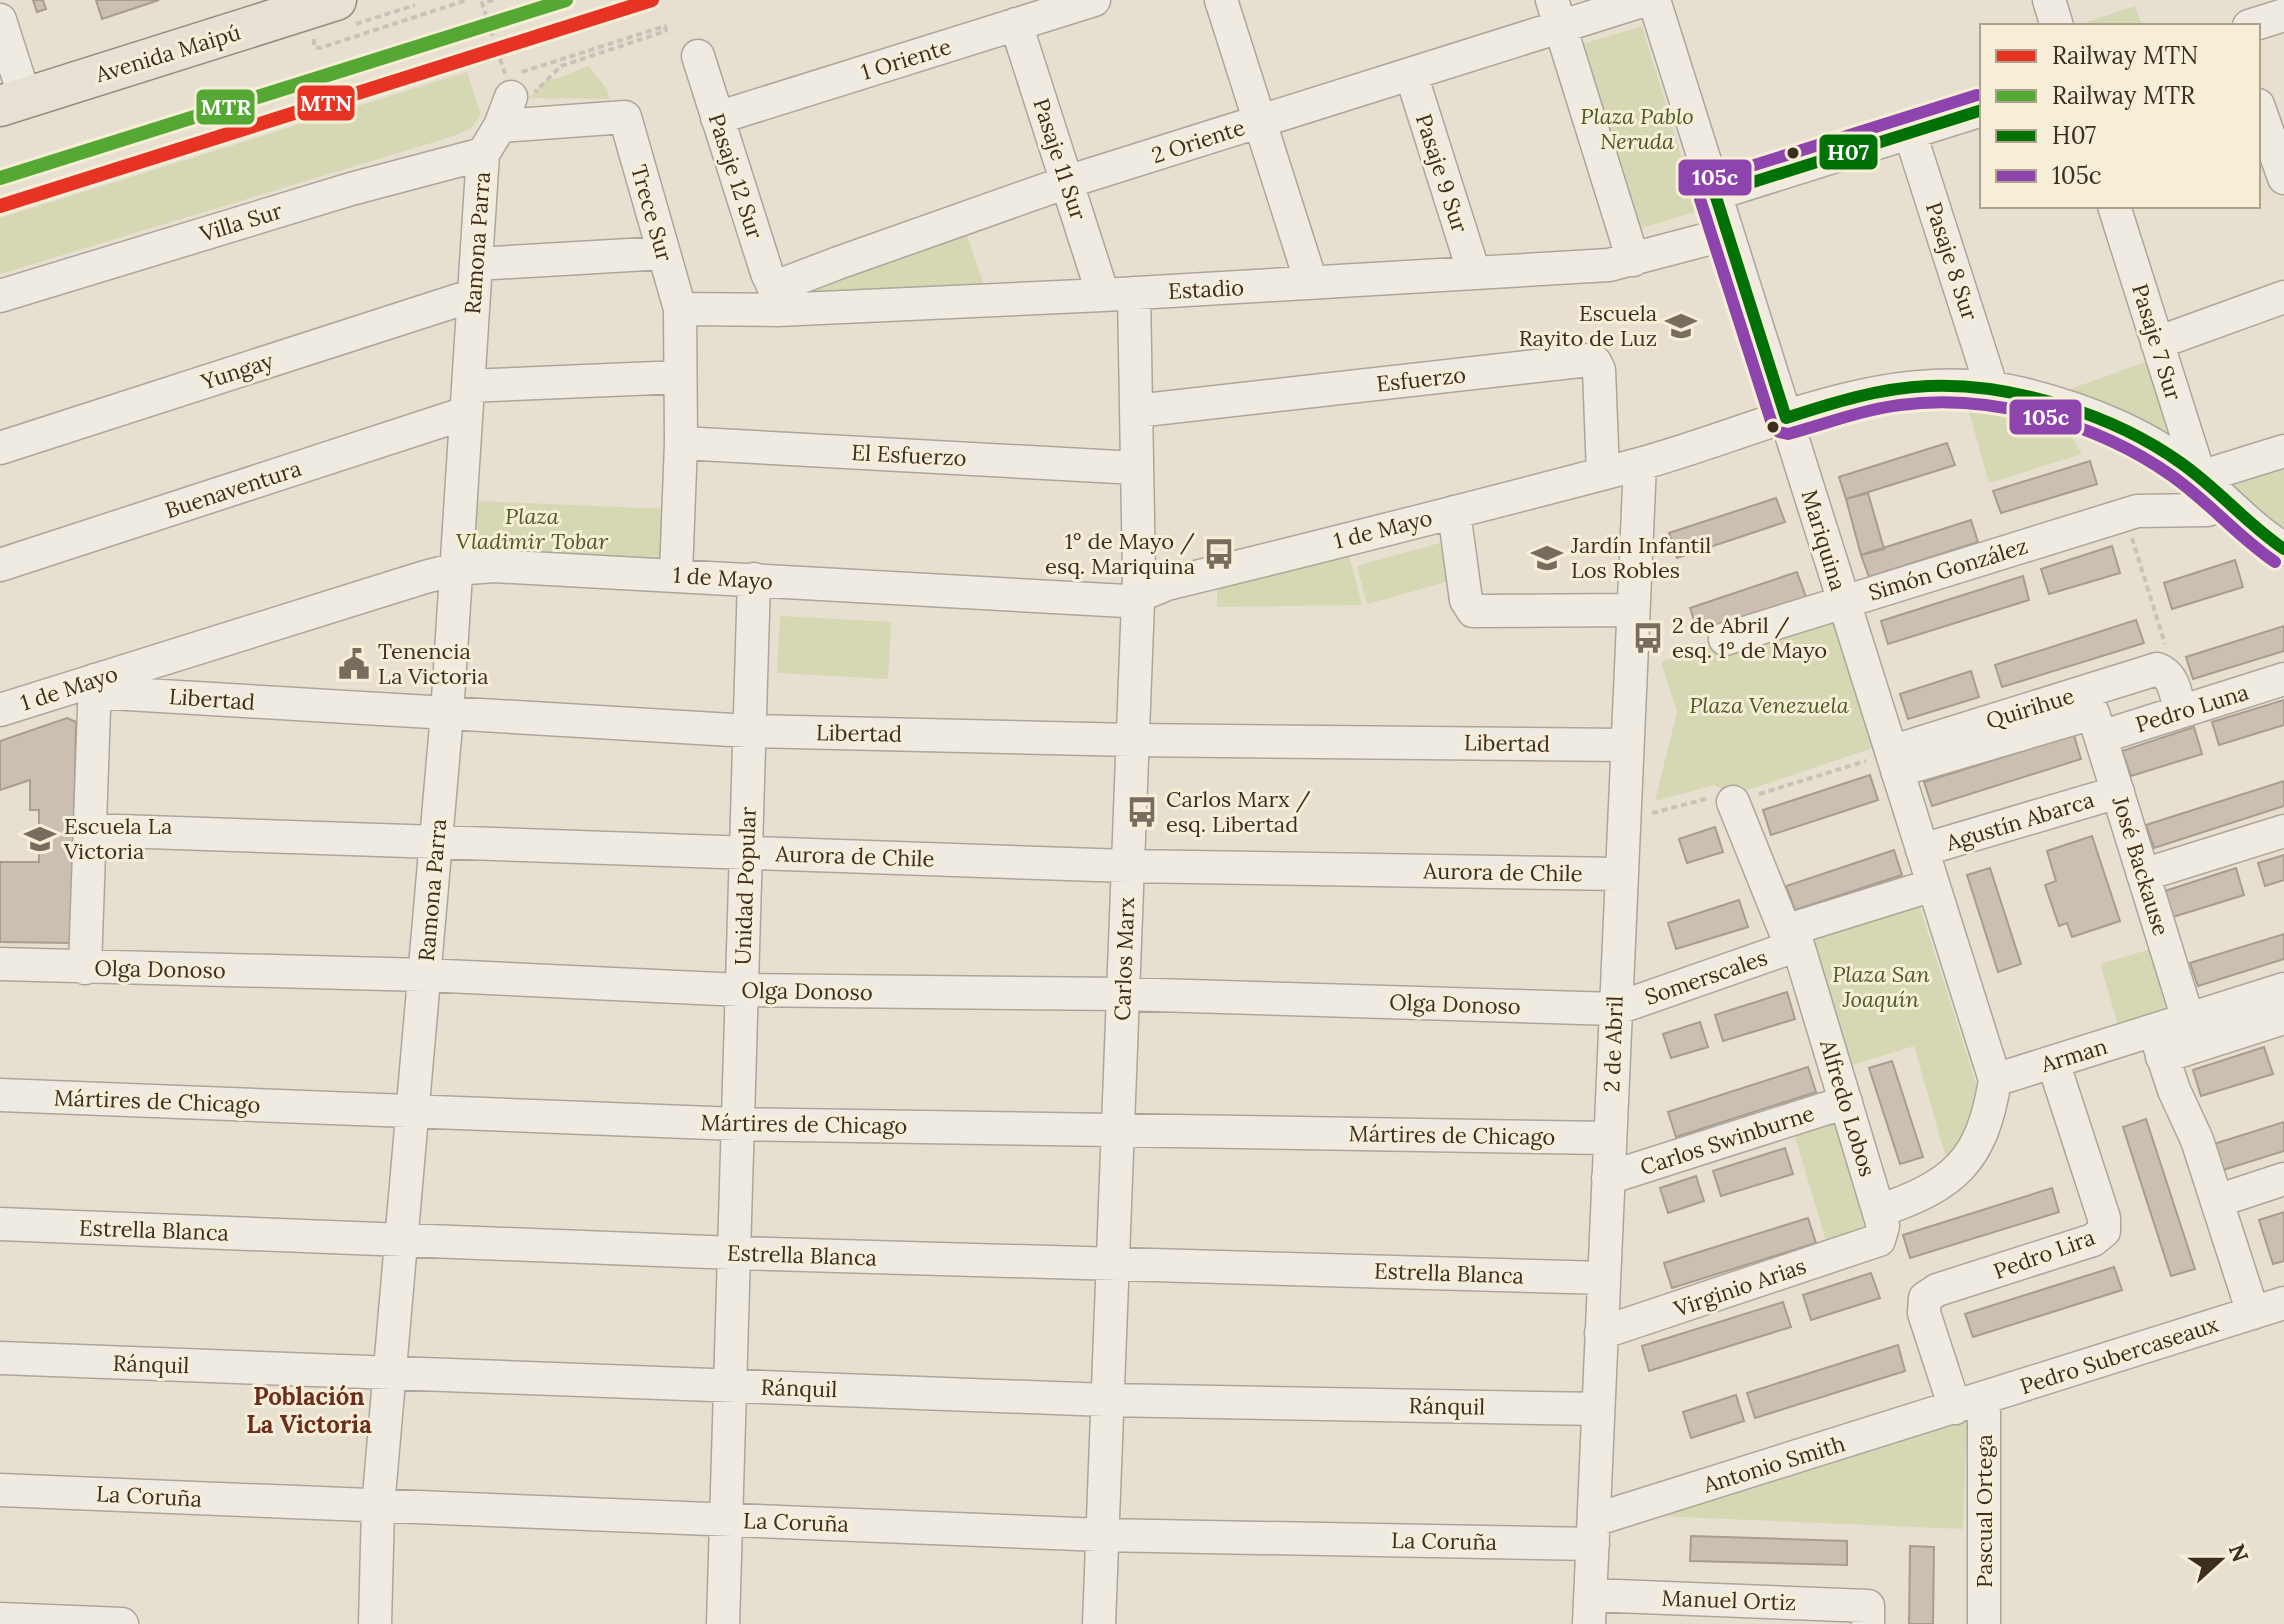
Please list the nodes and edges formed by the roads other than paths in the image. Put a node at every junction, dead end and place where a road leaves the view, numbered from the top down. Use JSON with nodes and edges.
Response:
{"nodes":[{"id":1,"x":1094,"y":0,"type":"edge"},
{"id":2,"x":1221,"y":0,"type":"edge"},
{"id":3,"x":1645,"y":0,"type":"edge"},
{"id":4,"x":1654,"y":0,"type":"edge"},
{"id":5,"x":2049,"y":0,"type":"edge"},
{"id":6,"x":1556,"y":13,"type":"edge"},
{"id":7,"x":340,"y":14,"type":"edge"},
{"id":8,"x":2284,"y":15,"type":"edge"},
{"id":9,"x":0,"y":20,"type":"edge"},
{"id":10,"x":1016,"y":24,"type":"junction"},
{"id":11,"x":2056,"y":24,"type":"edge"},
{"id":12,"x":2255,"y":24,"type":"edge"},
{"id":13,"x":698,"y":56,"type":"dead end"},
{"id":14,"x":1411,"y":74,"type":"junction"},
{"id":15,"x":12,"y":102,"type":"edge"},
{"id":16,"x":1980,"y":111,"type":"edge"},
{"id":17,"x":2260,"y":111,"type":"edge"},
{"id":18,"x":717,"y":118,"type":"junction"},
{"id":19,"x":1260,"y":122,"type":"junction"},
{"id":20,"x":1910,"y":133,"type":"junction"},
{"id":21,"x":483,"y":154,"type":"junction"},
{"id":22,"x":2284,"y":178,"type":"edge"},
{"id":23,"x":1067,"y":182,"type":"junction"},
{"id":24,"x":1715,"y":194,"type":"junction"},
{"id":25,"x":2115,"y":208,"type":"edge"},
{"id":26,"x":1727,"y":234,"type":"junction"},
{"id":27,"x":664,"y":253,"type":"junction"},
{"id":28,"x":1633,"y":260,"type":"junction"},
{"id":29,"x":1474,"y":273,"type":"junction"},
{"id":30,"x":475,"y":280,"type":"junction"},
{"id":31,"x":1311,"y":282,"type":"junction"},
{"id":32,"x":1118,"y":294,"type":"junction"},
{"id":33,"x":0,"y":296,"type":"edge"},
{"id":34,"x":2284,"y":297,"type":"edge"},
{"id":35,"x":777,"y":302,"type":"junction"},
{"id":36,"x":680,"y":309,"type":"junction"},
{"id":37,"x":2157,"y":343,"type":"junction"},
{"id":38,"x":680,"y":377,"type":"junction"},
{"id":39,"x":1992,"y":389,"type":"junction"},
{"id":40,"x":467,"y":400,"type":"junction"},
{"id":41,"x":1136,"y":411,"type":"junction"},
{"id":42,"x":1786,"y":418,"type":"junction"},
{"id":43,"x":681,"y":443,"type":"junction"},
{"id":44,"x":0,"y":448,"type":"edge"},
{"id":45,"x":2284,"y":451,"type":"edge"},
{"id":46,"x":1640,"y":464,"type":"junction"},
{"id":47,"x":1137,"y":468,"type":"junction"},
{"id":48,"x":1603,"y":473,"type":"junction"},
{"id":49,"x":2200,"y":477,"type":"junction"},
{"id":50,"x":2227,"y":505,"type":"junction"},
{"id":51,"x":1454,"y":512,"type":"junction"},
{"id":52,"x":2284,"y":549,"type":"edge"},
{"id":53,"x":0,"y":565,"type":"edge"},
{"id":54,"x":456,"y":569,"type":"junction"},
{"id":55,"x":676,"y":574,"type":"junction"},
{"id":56,"x":754,"y":579,"type":"junction"},
{"id":57,"x":1137,"y":597,"type":"junction"},
{"id":58,"x":1843,"y":601,"type":"junction"},
{"id":59,"x":1631,"y":610,"type":"junction"},
{"id":60,"x":1725,"y":639,"type":"dead end"},
{"id":61,"x":2284,"y":679,"type":"edge"},
{"id":62,"x":95,"y":686,"type":"junction"},
{"id":63,"x":0,"y":710,"type":"edge"},
{"id":64,"x":2180,"y":712,"type":"junction"},
{"id":65,"x":447,"y":714,"type":"junction"},
{"id":66,"x":2097,"y":725,"type":"junction"},
{"id":67,"x":749,"y":731,"type":"junction"},
{"id":68,"x":1132,"y":740,"type":"junction"},
{"id":69,"x":1626,"y":745,"type":"junction"},
{"id":70,"x":1894,"y":762,"type":"junction"},
{"id":71,"x":2118,"y":792,"type":"junction"},
{"id":72,"x":1733,"y":802,"type":"dead end"},
{"id":73,"x":90,"y":830,"type":"junction"},
{"id":74,"x":2284,"y":831,"type":"edge"},
{"id":75,"x":437,"y":842,"type":"junction"},
{"id":76,"x":1922,"y":850,"type":"junction"},
{"id":77,"x":745,"y":853,"type":"junction"},
{"id":78,"x":1127,"y":866,"type":"junction"},
{"id":79,"x":1620,"y":874,"type":"junction"},
{"id":80,"x":2143,"y":875,"type":"junction"},
{"id":81,"x":1933,"y":885,"type":"junction"},
{"id":82,"x":1791,"y":938,"type":"junction"},
{"id":83,"x":0,"y":964,"type":"edge"},
{"id":84,"x":85,"y":968,"type":"junction"},
{"id":85,"x":424,"y":975,"type":"junction"},
{"id":86,"x":2284,"y":989,"type":"edge"},
{"id":87,"x":741,"y":990,"type":"junction"},
{"id":88,"x":1122,"y":994,"type":"junction"},
{"id":89,"x":1615,"y":1009,"type":"junction"},
{"id":90,"x":2284,"y":1018,"type":"edge"},
{"id":91,"x":2188,"y":1019,"type":"junction"},
{"id":92,"x":2158,"y":1044,"type":"junction"},
{"id":93,"x":2053,"y":1062,"type":"junction"},
{"id":94,"x":1995,"y":1080,"type":"junction"},
{"id":95,"x":0,"y":1095,"type":"edge"},
{"id":96,"x":1846,"y":1102,"type":"junction"},
{"id":97,"x":412,"y":1111,"type":"junction"},
{"id":98,"x":737,"y":1124,"type":"junction"},
{"id":99,"x":1117,"y":1130,"type":"junction"},
{"id":100,"x":1609,"y":1138,"type":"junction"},
{"id":101,"x":1608,"y":1178,"type":"junction"},
{"id":102,"x":2284,"y":1179,"type":"edge"},
{"id":103,"x":2217,"y":1201,"type":"junction"},
{"id":104,"x":0,"y":1224,"type":"edge"},
{"id":105,"x":1879,"y":1226,"type":"junction"},
{"id":106,"x":401,"y":1240,"type":"junction"},
{"id":107,"x":734,"y":1253,"type":"junction"},
{"id":108,"x":1112,"y":1264,"type":"junction"},
{"id":109,"x":1604,"y":1278,"type":"junction"},
{"id":110,"x":2284,"y":1303,"type":"edge"},
{"id":111,"x":2253,"y":1313,"type":"junction"},
{"id":112,"x":1601,"y":1333,"type":"junction"},
{"id":113,"x":0,"y":1358,"type":"edge"},
{"id":114,"x":389,"y":1373,"type":"junction"},
{"id":115,"x":730,"y":1386,"type":"junction"},
{"id":116,"x":1106,"y":1400,"type":"junction"},
{"id":117,"x":1970,"y":1403,"type":"junction"},
{"id":118,"x":1598,"y":1409,"type":"junction"},
{"id":119,"x":0,"y":1490,"type":"edge"},
{"id":120,"x":378,"y":1507,"type":"junction"},
{"id":121,"x":725,"y":1519,"type":"junction"},
{"id":122,"x":1593,"y":1532,"type":"junction"},
{"id":123,"x":1101,"y":1535,"type":"junction"},
{"id":124,"x":1590,"y":1610,"type":"edge"},
{"id":125,"x":1786,"y":1613,"type":"edge"},
{"id":126,"x":1868,"y":1615,"type":"edge"},
{"id":127,"x":0,"y":1619,"type":"edge"},
{"id":128,"x":122,"y":1624,"type":"edge"},
{"id":129,"x":375,"y":1624,"type":"edge"},
{"id":130,"x":723,"y":1624,"type":"edge"},
{"id":131,"x":1099,"y":1624,"type":"edge"},
{"id":132,"x":1984,"y":1624,"type":"edge"}],
"edges":[{"from":1,"to":10,"type":"street","name":"1 Oriente"},
{"from":2,"to":19,"type":"street"},
{"from":3,"to":6,"type":"street","name":"2 Oriente"},
{"from":4,"to":24,"type":"street","name":"Mariquina"},
{"from":5,"to":11,"type":"street"},
{"from":6,"to":14,"type":"street","name":"2 Oriente"},
{"from":6,"to":28,"type":"street"},
{"from":7,"to":15,"type":"main road","name":"Avenida Maipú"},
{"from":8,"to":12,"type":"street"},
{"from":9,"to":15,"type":"street"},
{"from":10,"to":18,"type":"street","name":"1 Oriente"},
{"from":10,"to":23,"type":"street","name":"Pasaje 11 Sur"},
{"from":13,"to":18,"type":"street","name":"Pasaje 12 Sur"},
{"from":14,"to":19,"type":"street","name":"2 Oriente"},
{"from":14,"to":29,"type":"street","name":"Pasaje 9 Sur"},
{"from":16,"to":20,"type":"street"},
{"from":17,"to":22,"type":"street"},
{"from":18,"to":35,"type":"street","name":"Pasaje 12 Sur"},
{"from":19,"to":23,"type":"street","name":"2 Oriente"},
{"from":19,"to":31,"type":"street"},
{"from":20,"to":24,"type":"street"},
{"from":20,"to":39,"type":"street","name":"Pasaje 8 Sur"},
{"from":21,"to":27,"type":"street","name":"Trece Sur"},
{"from":21,"to":30,"type":"street","name":"Ramona Parra"},
{"from":21,"to":33,"type":"street","name":"Villa Sur"},
{"from":23,"to":32,"type":"street","name":"Pasaje 11 Sur"},
{"from":23,"to":35,"type":"street","name":"2 Oriente"},
{"from":24,"to":26,"type":"street","name":"Mariquina"},
{"from":25,"to":37,"type":"street","name":"Pasaje 7 Sur"},
{"from":26,"to":28,"type":"street","name":"Estadio"},
{"from":26,"to":42,"type":"street","name":"Mariquina"},
{"from":27,"to":30,"type":"street","name":"Yungay"},
{"from":27,"to":36,"type":"street","name":"Trece Sur"},
{"from":28,"to":29,"type":"street","name":"Estadio"},
{"from":29,"to":31,"type":"street","name":"Estadio"},
{"from":30,"to":40,"type":"street","name":"Ramona Parra"},
{"from":30,"to":44,"type":"street","name":"Yungay"},
{"from":31,"to":32,"type":"street","name":"Estadio"},
{"from":32,"to":35,"type":"street","name":"Estadio"},
{"from":32,"to":41,"type":"street","name":"Carlos Marx"},
{"from":34,"to":37,"type":"street"},
{"from":35,"to":36,"type":"street","name":"Estadio"},
{"from":36,"to":38,"type":"street"},
{"from":37,"to":49,"type":"street","name":"Pasaje 7 Sur"},
{"from":38,"to":40,"type":"street","name":"Buenaventura"},
{"from":38,"to":43,"type":"street"},
{"from":39,"to":42,"type":"street","name":"1 de Mayo"},
{"from":39,"to":49,"type":"street","name":"1 de Mayo"},
{"from":40,"to":53,"type":"street","name":"Buenaventura"},
{"from":40,"to":54,"type":"street","name":"Ramona Parra"},
{"from":41,"to":47,"type":"street","name":"Carlos Marx"},
{"from":41,"to":48,"type":"street","name":"Esfuerzo"},
{"from":42,"to":46,"type":"street","name":"1 de Mayo"},
{"from":42,"to":58,"type":"street","name":"Mariquina"},
{"from":43,"to":47,"type":"street","name":"El Esfuerzo"},
{"from":43,"to":55,"type":"street"},
{"from":45,"to":49,"type":"street"},
{"from":46,"to":48,"type":"street","name":"1 de Mayo"},
{"from":46,"to":59,"type":"street","name":"2 de Abril"},
{"from":47,"to":57,"type":"street","name":"Carlos Marx"},
{"from":48,"to":51,"type":"street","name":"1 de Mayo"},
{"from":49,"to":50,"type":"street","name":"1 de Mayo"},
{"from":50,"to":52,"type":"street","name":"1 de Mayo"},
{"from":50,"to":58,"type":"street","name":"Simón González"},
{"from":51,"to":57,"type":"street","name":"1 de Mayo"},
{"from":51,"to":59,"type":"street","name":"1 de Mayo"},
{"from":54,"to":55,"type":"street","name":"1 de Mayo"},
{"from":54,"to":62,"type":"street","name":"1 de Mayo"},
{"from":54,"to":65,"type":"street","name":"Ramona Parra"},
{"from":55,"to":56,"type":"street","name":"1 de Mayo"},
{"from":56,"to":57,"type":"street","name":"1 de Mayo"},
{"from":56,"to":67,"type":"street","name":"Unidad Popular"},
{"from":57,"to":68,"type":"street","name":"Carlos Marx"},
{"from":58,"to":60,"type":"street","name":"Simón González"},
{"from":58,"to":70,"type":"street","name":"Mariquina"},
{"from":59,"to":69,"type":"street","name":"2 de Abril"},
{"from":61,"to":64,"type":"street","name":"Pedro Luna"},
{"from":62,"to":63,"type":"street","name":"1 de Mayo"},
{"from":62,"to":65,"type":"street","name":"Libertad"},
{"from":62,"to":73,"type":"street"},
{"from":64,"to":66,"type":"street","name":"Pedro Luna"},
{"from":64,"to":70,"type":"street","name":"Quirihue"},
{"from":65,"to":67,"type":"street","name":"Libertad"},
{"from":65,"to":75,"type":"street","name":"Ramona Parra"},
{"from":66,"to":70,"type":"street","name":"Pedro Luna"},
{"from":66,"to":71,"type":"street","name":"José Backause"},
{"from":67,"to":68,"type":"street","name":"Libertad"},
{"from":67,"to":77,"type":"street","name":"Unidad Popular"},
{"from":68,"to":69,"type":"street","name":"Libertad"},
{"from":68,"to":78,"type":"street","name":"Carlos Marx"},
{"from":69,"to":79,"type":"street","name":"2 de Abril"},
{"from":70,"to":76,"type":"street","name":"Mariquina"},
{"from":71,"to":76,"type":"street","name":"Agustín Abarca"},
{"from":71,"to":80,"type":"street","name":"José Backause"},
{"from":72,"to":82,"type":"street","name":"Alfredo Lobos"},
{"from":73,"to":75,"type":"street","name":"Aurora de Chile"},
{"from":73,"to":84,"type":"street"},
{"from":74,"to":80,"type":"street"},
{"from":75,"to":77,"type":"street","name":"Aurora de Chile"},
{"from":75,"to":85,"type":"street","name":"Ramona Parra"},
{"from":76,"to":81,"type":"street","name":"Mariquina"},
{"from":77,"to":78,"type":"street","name":"Aurora de Chile"},
{"from":77,"to":87,"type":"street","name":"Unidad Popular"},
{"from":78,"to":79,"type":"street","name":"Aurora de Chile"},
{"from":78,"to":88,"type":"street","name":"Carlos Marx"},
{"from":79,"to":89,"type":"street","name":"2 de Abril"},
{"from":80,"to":91,"type":"street","name":"José Backause"},
{"from":81,"to":82,"type":"street","name":"Somerscales"},
{"from":81,"to":94,"type":"street","name":"Mariquina"},
{"from":82,"to":89,"type":"street","name":"Somerscales"},
{"from":82,"to":96,"type":"street","name":"Alfredo Lobos"},
{"from":83,"to":84,"type":"street","name":"Olga Donoso"},
{"from":84,"to":85,"type":"street","name":"Olga Donoso"},
{"from":85,"to":87,"type":"street","name":"Olga Donoso"},
{"from":85,"to":97,"type":"street","name":"Ramona Parra"},
{"from":86,"to":91,"type":"street"},
{"from":87,"to":88,"type":"street","name":"Olga Donoso"},
{"from":87,"to":98,"type":"street","name":"Unidad Popular"},
{"from":88,"to":89,"type":"street","name":"Olga Donoso"},
{"from":88,"to":99,"type":"street","name":"Carlos Marx"},
{"from":89,"to":100,"type":"street","name":"2 de Abril"},
{"from":90,"to":92,"type":"street"},
{"from":91,"to":92,"type":"street"},
{"from":92,"to":93,"type":"street","name":"Arman"},
{"from":92,"to":103,"type":"street"},
{"from":93,"to":94,"type":"street","name":"Arman"},
{"from":93,"to":117,"type":"street","name":"Pedro Lira"},
{"from":94,"to":105,"type":"street","name":"Virginio Arias"},
{"from":95,"to":97,"type":"street","name":"Mártires de Chicago"},
{"from":96,"to":101,"type":"street","name":"Carlos Swinburne"},
{"from":96,"to":105,"type":"street","name":"Alfredo Lobos"},
{"from":97,"to":98,"type":"street","name":"Mártires de Chicago"},
{"from":97,"to":106,"type":"street","name":"Ramona Parra"},
{"from":98,"to":99,"type":"street","name":"Mártires de Chicago"},
{"from":98,"to":107,"type":"street","name":"Unidad Popular"},
{"from":99,"to":100,"type":"street","name":"Mártires de Chicago"},
{"from":99,"to":108,"type":"street","name":"Carlos Marx"},
{"from":100,"to":101,"type":"street","name":"2 de Abril"},
{"from":101,"to":109,"type":"street","name":"2 de Abril"},
{"from":102,"to":103,"type":"street"},
{"from":103,"to":111,"type":"street"},
{"from":104,"to":106,"type":"street","name":"Estrella Blanca"},
{"from":105,"to":112,"type":"street","name":"Virginio Arias"},
{"from":106,"to":107,"type":"street","name":"Estrella Blanca"},
{"from":106,"to":114,"type":"street","name":"Ramona Parra"},
{"from":107,"to":108,"type":"street","name":"Estrella Blanca"},
{"from":107,"to":115,"type":"street","name":"Unidad Popular"},
{"from":108,"to":109,"type":"street","name":"Estrella Blanca"},
{"from":108,"to":116,"type":"street","name":"Carlos Marx"},
{"from":109,"to":112,"type":"street","name":"2 de Abril"},
{"from":110,"to":111,"type":"street","name":"Pedro Subercaseaux"},
{"from":111,"to":117,"type":"street","name":"Pedro Subercaseaux"},
{"from":112,"to":118,"type":"street","name":"2 de Abril"},
{"from":113,"to":114,"type":"street","name":"Ránquil"},
{"from":114,"to":115,"type":"street","name":"Ránquil"},
{"from":114,"to":120,"type":"street","name":"Ramona Parra"},
{"from":115,"to":116,"type":"street","name":"Ránquil"},
{"from":115,"to":121,"type":"street","name":"Unidad Popular"},
{"from":116,"to":118,"type":"street","name":"Ránquil"},
{"from":116,"to":123,"type":"street","name":"Carlos Marx"},
{"from":117,"to":122,"type":"street","name":"Antonio Smith"},
{"from":117,"to":132,"type":"street","name":"Pascual Ortega"},
{"from":118,"to":122,"type":"street","name":"2 de Abril"},
{"from":119,"to":120,"type":"street","name":"La Coruña"},
{"from":120,"to":121,"type":"street","name":"La Coruña"},
{"from":120,"to":129,"type":"street","name":"Ramona Parra"},
{"from":121,"to":123,"type":"street","name":"La Coruña"},
{"from":121,"to":130,"type":"street","name":"Unidad Popular"},
{"from":122,"to":123,"type":"street","name":"La Coruña"},
{"from":122,"to":124,"type":"street","name":"2 de Abril"},
{"from":123,"to":131,"type":"street","name":"Carlos Marx"},
{"from":124,"to":125,"type":"street","name":"Manuel Ortiz"},
{"from":125,"to":126,"type":"street","name":"Manuel Ortiz"},
{"from":127,"to":128,"type":"street"}]}
